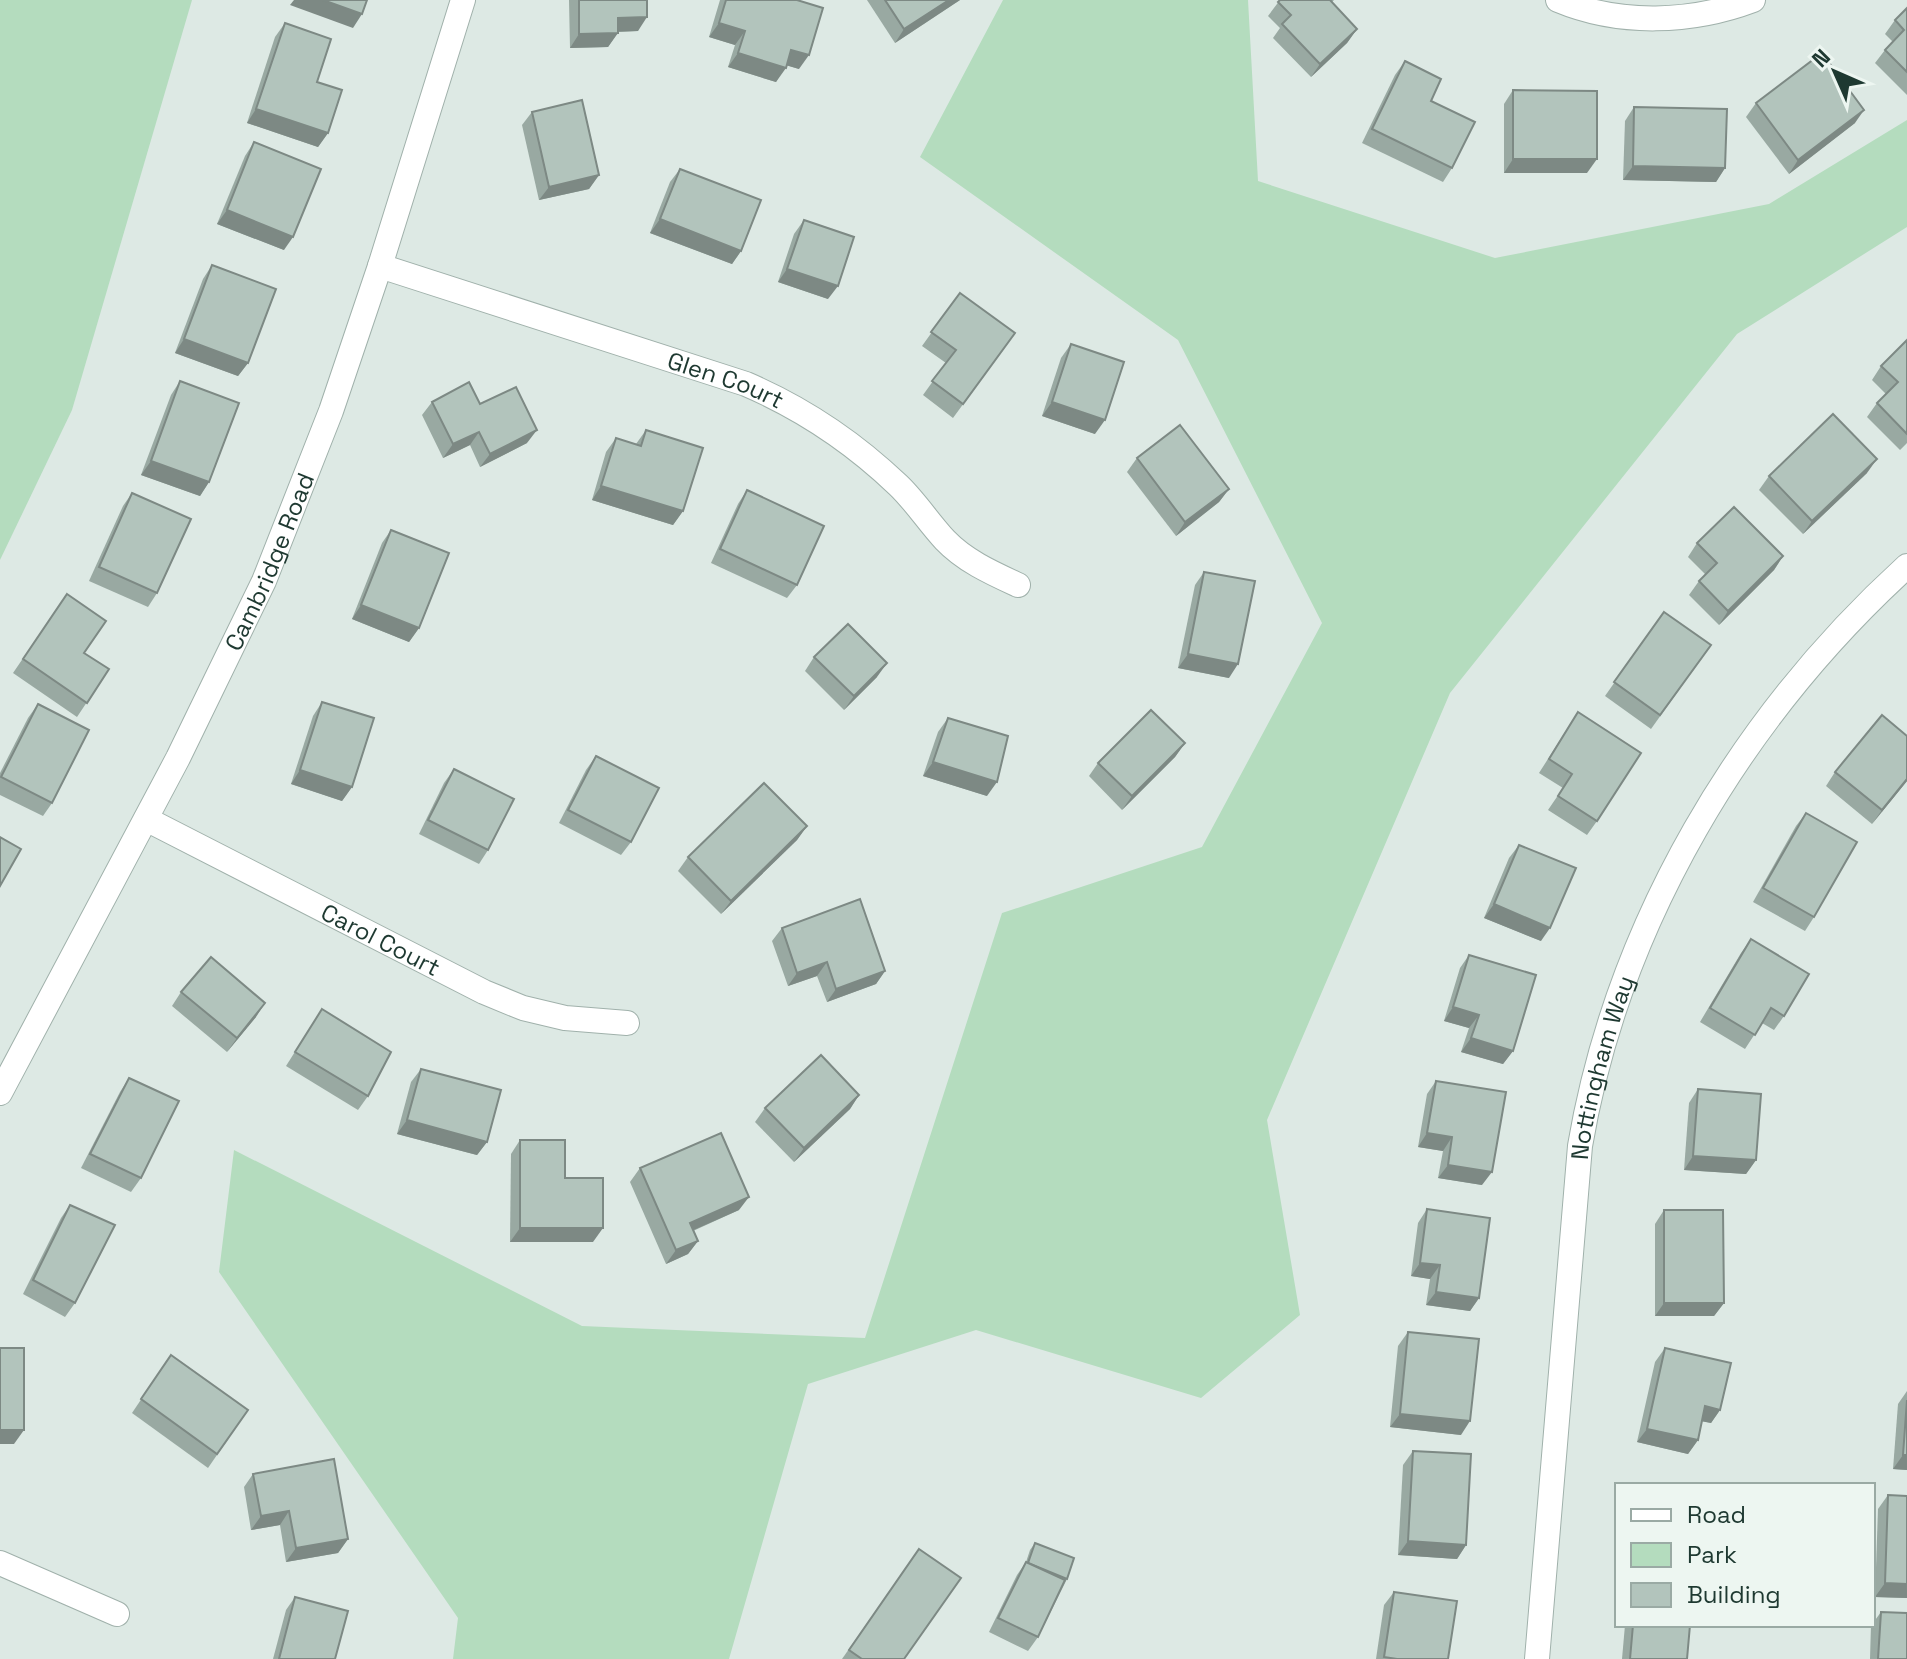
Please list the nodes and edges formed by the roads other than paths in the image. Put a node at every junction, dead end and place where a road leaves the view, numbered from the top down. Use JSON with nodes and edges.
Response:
{"nodes":[{"id":1,"x":463,"y":0,"type":"edge"},
{"id":2,"x":1558,"y":0,"type":"edge"},
{"id":3,"x":1753,"y":0,"type":"edge"},
{"id":4,"x":380,"y":266,"type":"junction"},
{"id":5,"x":1907,"y":566,"type":"edge"},
{"id":6,"x":1018,"y":585,"type":"dead end"},
{"id":7,"x":146,"y":819,"type":"junction"},
{"id":8,"x":627,"y":1023,"type":"dead end"},
{"id":9,"x":0,"y":1093,"type":"edge"},
{"id":10,"x":0,"y":1563,"type":"edge"},
{"id":11,"x":117,"y":1614,"type":"dead end"},
{"id":12,"x":1537,"y":1659,"type":"edge"}],
"edges":[{"from":1,"to":4,"type":"street","name":"Cambridge Road"},
{"from":2,"to":3,"type":"street"},
{"from":4,"to":6,"type":"street","name":"Glen Court"},
{"from":4,"to":7,"type":"street","name":"Cambridge Road"},
{"from":5,"to":12,"type":"street","name":"Nottingham Way"},
{"from":7,"to":8,"type":"street","name":"Carol Court"},
{"from":7,"to":9,"type":"street","name":"Cambridge Road"},
{"from":10,"to":11,"type":"street"}]}
